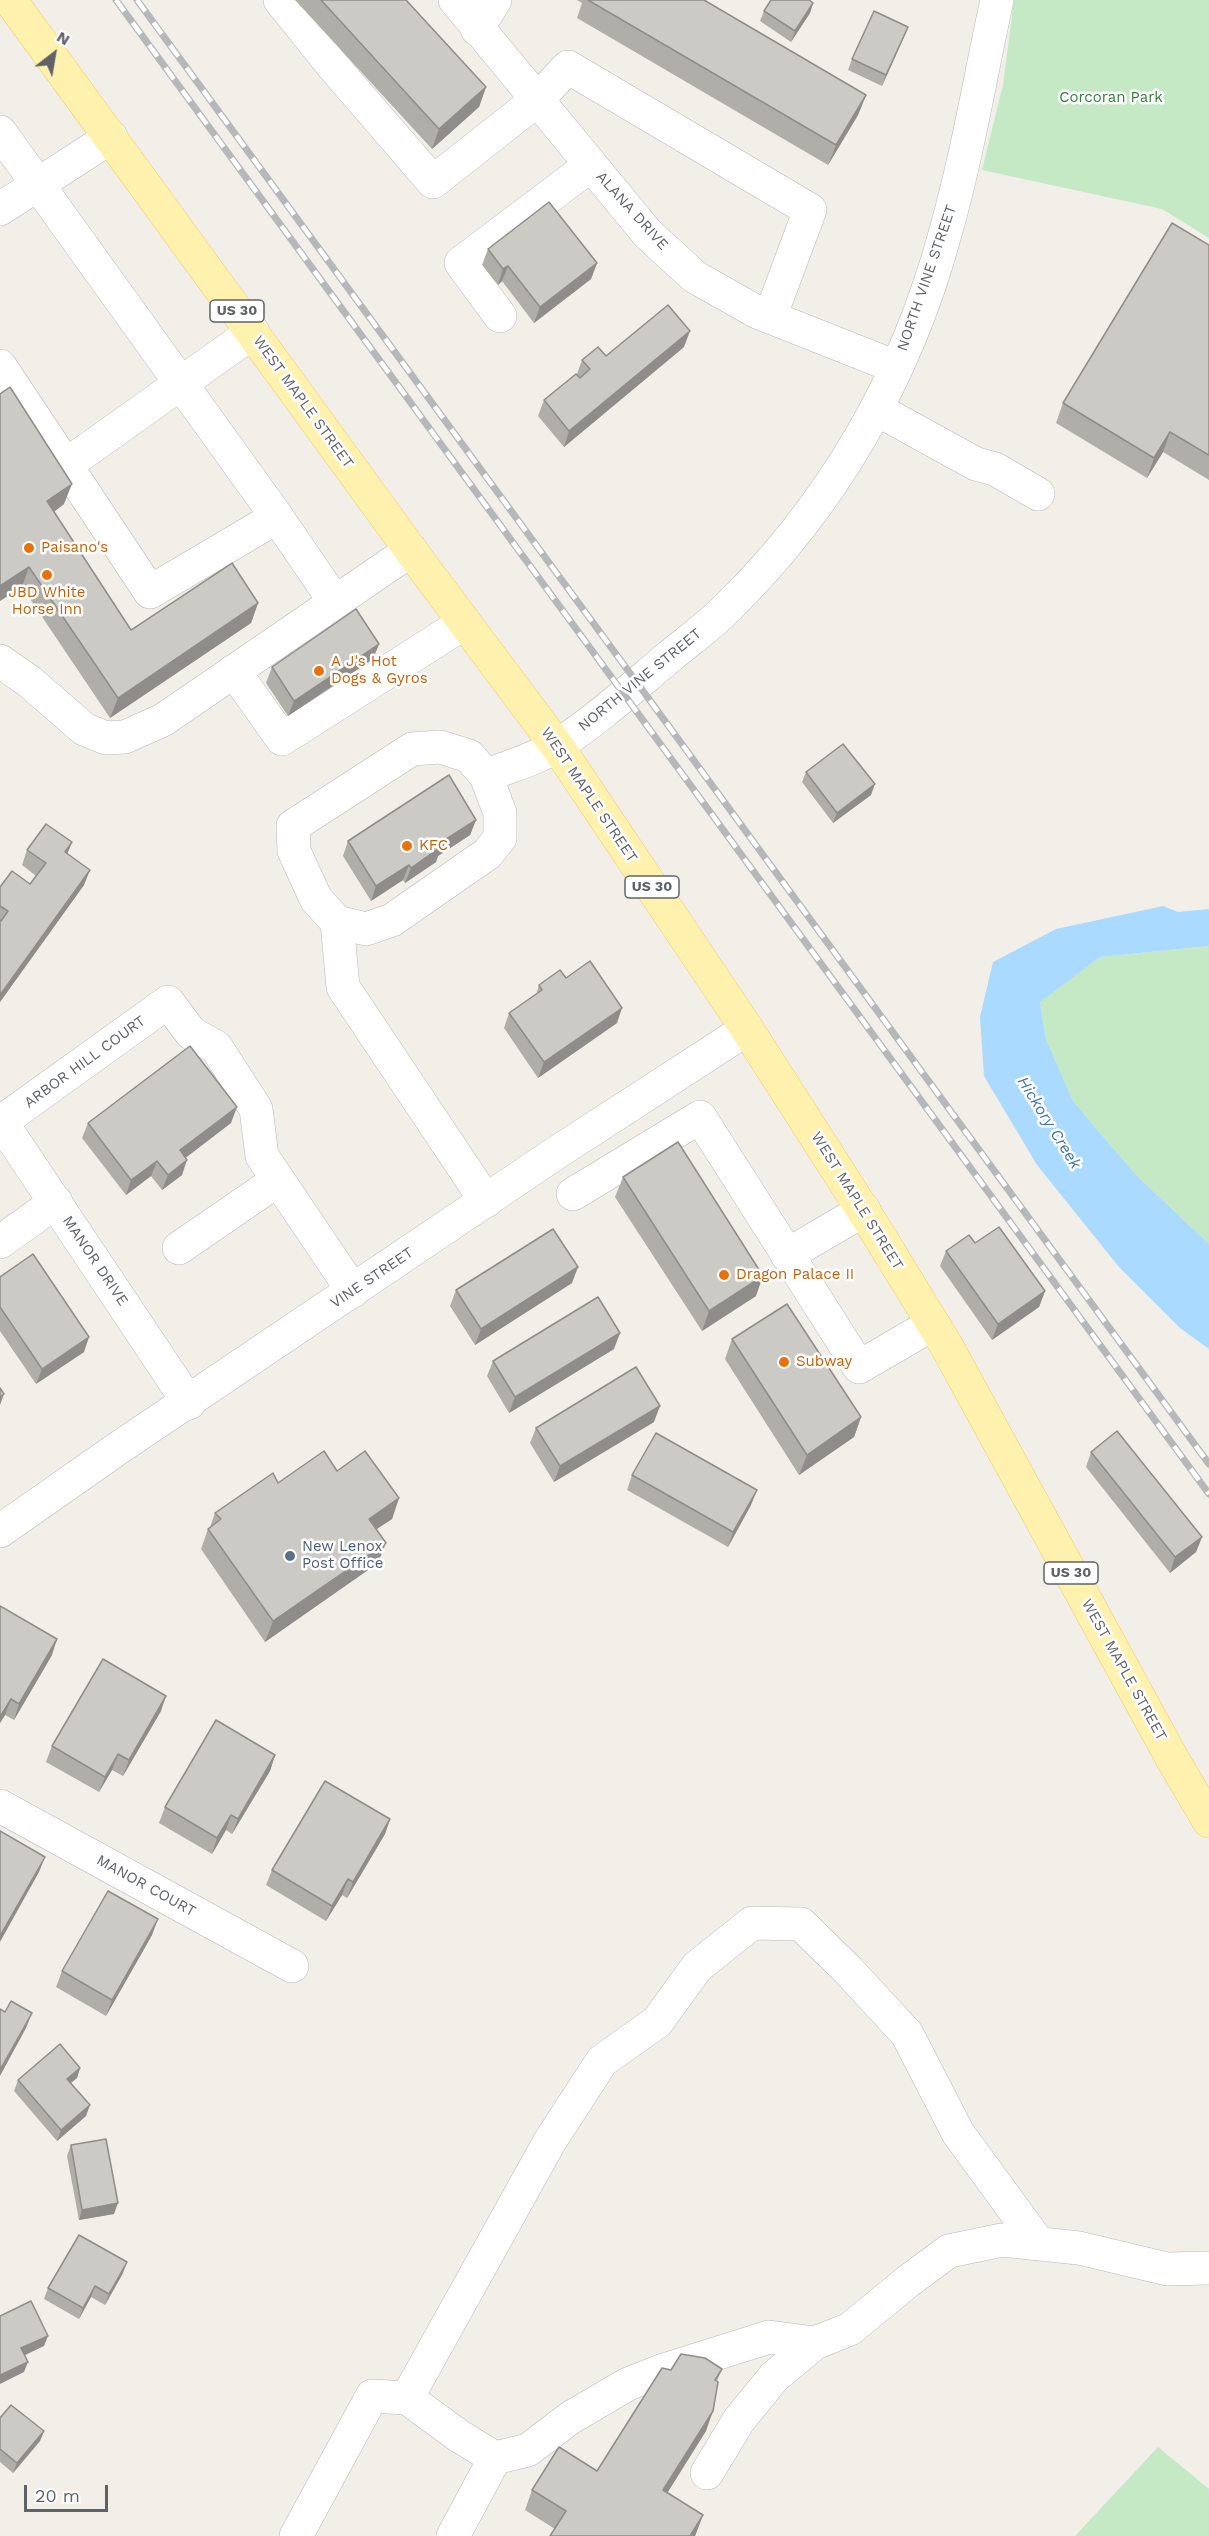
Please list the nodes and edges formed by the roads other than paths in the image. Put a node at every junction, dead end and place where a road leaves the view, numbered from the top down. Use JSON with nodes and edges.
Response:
{"nodes":[{"id":1,"x":10,"y":0,"type":"edge"},
{"id":2,"x":279,"y":0,"type":"edge"},
{"id":3,"x":455,"y":0,"type":"edge"},
{"id":4,"x":495,"y":0,"type":"edge"},
{"id":5,"x":997,"y":0,"type":"edge"},
{"id":6,"x":477,"y":29,"type":"junction"},
{"id":7,"x":537,"y":100,"type":"junction"},
{"id":8,"x":0,"y":132,"type":"edge"},
{"id":9,"x":111,"y":137,"type":"junction"},
{"id":10,"x":591,"y":165,"type":"junction"},
{"id":11,"x":38,"y":186,"type":"junction"},
{"id":12,"x":0,"y":209,"type":"edge"},
{"id":13,"x":500,"y":316,"type":"dead end"},
{"id":14,"x":770,"y":317,"type":"junction"},
{"id":15,"x":253,"y":332,"type":"junction"},
{"id":16,"x":0,"y":366,"type":"edge"},
{"id":17,"x":896,"y":367,"type":"junction"},
{"id":18,"x":181,"y":384,"type":"junction"},
{"id":19,"x":876,"y":409,"type":"junction"},
{"id":20,"x":66,"y":465,"type":"junction"},
{"id":21,"x":1038,"y":494,"type":"dead end"},
{"id":22,"x":277,"y":517,"type":"junction"},
{"id":23,"x":411,"y":550,"type":"junction"},
{"id":24,"x":335,"y":602,"type":"junction"},
{"id":25,"x":464,"y":622,"type":"junction"},
{"id":26,"x":0,"y":661,"type":"edge"},
{"id":27,"x":234,"y":671,"type":"junction"},
{"id":28,"x":556,"y":746,"type":"junction"},
{"id":29,"x":486,"y":776,"type":"junction"},
{"id":30,"x":337,"y":922,"type":"junction"},
{"id":31,"x":747,"y":1029,"type":"junction"},
{"id":32,"x":1,"y":1121,"type":"edge"},
{"id":33,"x":278,"y":1180,"type":"junction"},
{"id":34,"x":573,"y":1194,"type":"dead end"},
{"id":35,"x":486,"y":1201,"type":"junction"},
{"id":36,"x":56,"y":1202,"type":"junction"},
{"id":37,"x":864,"y":1210,"type":"junction"},
{"id":38,"x":0,"y":1242,"type":"edge"},
{"id":39,"x":179,"y":1248,"type":"dead end"},
{"id":40,"x":787,"y":1255,"type":"junction"},
{"id":41,"x":353,"y":1291,"type":"junction"},
{"id":42,"x":933,"y":1324,"type":"junction"},
{"id":43,"x":189,"y":1402,"type":"junction"},
{"id":44,"x":0,"y":1531,"type":"edge"},
{"id":45,"x":0,"y":1806,"type":"edge"},
{"id":46,"x":1209,"y":1821,"type":"edge"},
{"id":47,"x":292,"y":1966,"type":"dead end"},
{"id":48,"x":1040,"y":2244,"type":"junction"},
{"id":49,"x":1209,"y":2268,"type":"edge"},
{"id":50,"x":815,"y":2343,"type":"junction"},
{"id":51,"x":407,"y":2398,"type":"junction"},
{"id":52,"x":495,"y":2458,"type":"junction"},
{"id":53,"x":707,"y":2473,"type":"dead end"},
{"id":54,"x":296,"y":2536,"type":"edge"},
{"id":55,"x":453,"y":2536,"type":"edge"}],
"edges":[{"from":1,"to":9,"type":"main road","name":"WEST MAPLE STREET","number":"US 30"},
{"from":2,"to":7,"type":"street"},
{"from":3,"to":6,"type":"street","name":"ALANA DRIVE"},
{"from":4,"to":6,"type":"street"},
{"from":5,"to":17,"type":"street","name":"NORTH VINE STREET"},
{"from":6,"to":7,"type":"street","name":"ALANA DRIVE"},
{"from":7,"to":10,"type":"street","name":"ALANA DRIVE"},
{"from":7,"to":14,"type":"street"},
{"from":8,"to":11,"type":"street"},
{"from":9,"to":11,"type":"street"},
{"from":9,"to":15,"type":"main road","name":"WEST MAPLE STREET","number":"US 30"},
{"from":10,"to":13,"type":"street"},
{"from":10,"to":14,"type":"street","name":"ALANA DRIVE"},
{"from":11,"to":12,"type":"street"},
{"from":11,"to":18,"type":"street"},
{"from":14,"to":17,"type":"street","name":"ALANA DRIVE"},
{"from":15,"to":18,"type":"street"},
{"from":15,"to":23,"type":"main road","name":"WEST MAPLE STREET","number":"US 30"},
{"from":16,"to":20,"type":"street"},
{"from":17,"to":19,"type":"street","name":"NORTH VINE STREET"},
{"from":18,"to":20,"type":"street"},
{"from":18,"to":22,"type":"street"},
{"from":19,"to":21,"type":"street"},
{"from":19,"to":28,"type":"street","name":"NORTH VINE STREET"},
{"from":20,"to":22,"type":"street"},
{"from":22,"to":24,"type":"street"},
{"from":23,"to":24,"type":"street"},
{"from":23,"to":25,"type":"main road","name":"WEST MAPLE STREET","number":"US 30"},
{"from":24,"to":27,"type":"street"},
{"from":25,"to":27,"type":"street"},
{"from":25,"to":28,"type":"main road","name":"WEST MAPLE STREET","number":"US 30"},
{"from":26,"to":27,"type":"street"},
{"from":28,"to":29,"type":"street","name":"NORTH VINE STREET"},
{"from":28,"to":31,"type":"main road","name":"WEST MAPLE STREET","number":"US 30"},
{"from":29,"to":30,"type":"street"},
{"from":29,"to":30,"type":"street"},
{"from":30,"to":35,"type":"street"},
{"from":31,"to":35,"type":"street","name":"VINE STREET"},
{"from":31,"to":37,"type":"main road","name":"WEST MAPLE STREET","number":"US 30"},
{"from":32,"to":33,"type":"street","name":"ARBOR HILL COURT"},
{"from":32,"to":36,"type":"street","name":"MANOR DRIVE"},
{"from":33,"to":39,"type":"street"},
{"from":33,"to":41,"type":"street"},
{"from":34,"to":40,"type":"street"},
{"from":35,"to":41,"type":"street","name":"VINE STREET"},
{"from":36,"to":38,"type":"street"},
{"from":36,"to":43,"type":"street","name":"MANOR DRIVE"},
{"from":37,"to":40,"type":"street"},
{"from":37,"to":42,"type":"main road","name":"WEST MAPLE STREET","number":"US 30"},
{"from":40,"to":42,"type":"street"},
{"from":41,"to":43,"type":"street","name":"VINE STREET"},
{"from":42,"to":46,"type":"main road","name":"WEST MAPLE STREET","number":"US 30"},
{"from":43,"to":44,"type":"street","name":"VINE STREET"},
{"from":45,"to":47,"type":"street","name":"MANOR COURT"},
{"from":48,"to":49,"type":"street"},
{"from":48,"to":50,"type":"street"},
{"from":48,"to":51,"type":"street"},
{"from":50,"to":52,"type":"street"},
{"from":50,"to":53,"type":"street"},
{"from":51,"to":52,"type":"street"},
{"from":51,"to":54,"type":"street"},
{"from":52,"to":55,"type":"street"}]}
